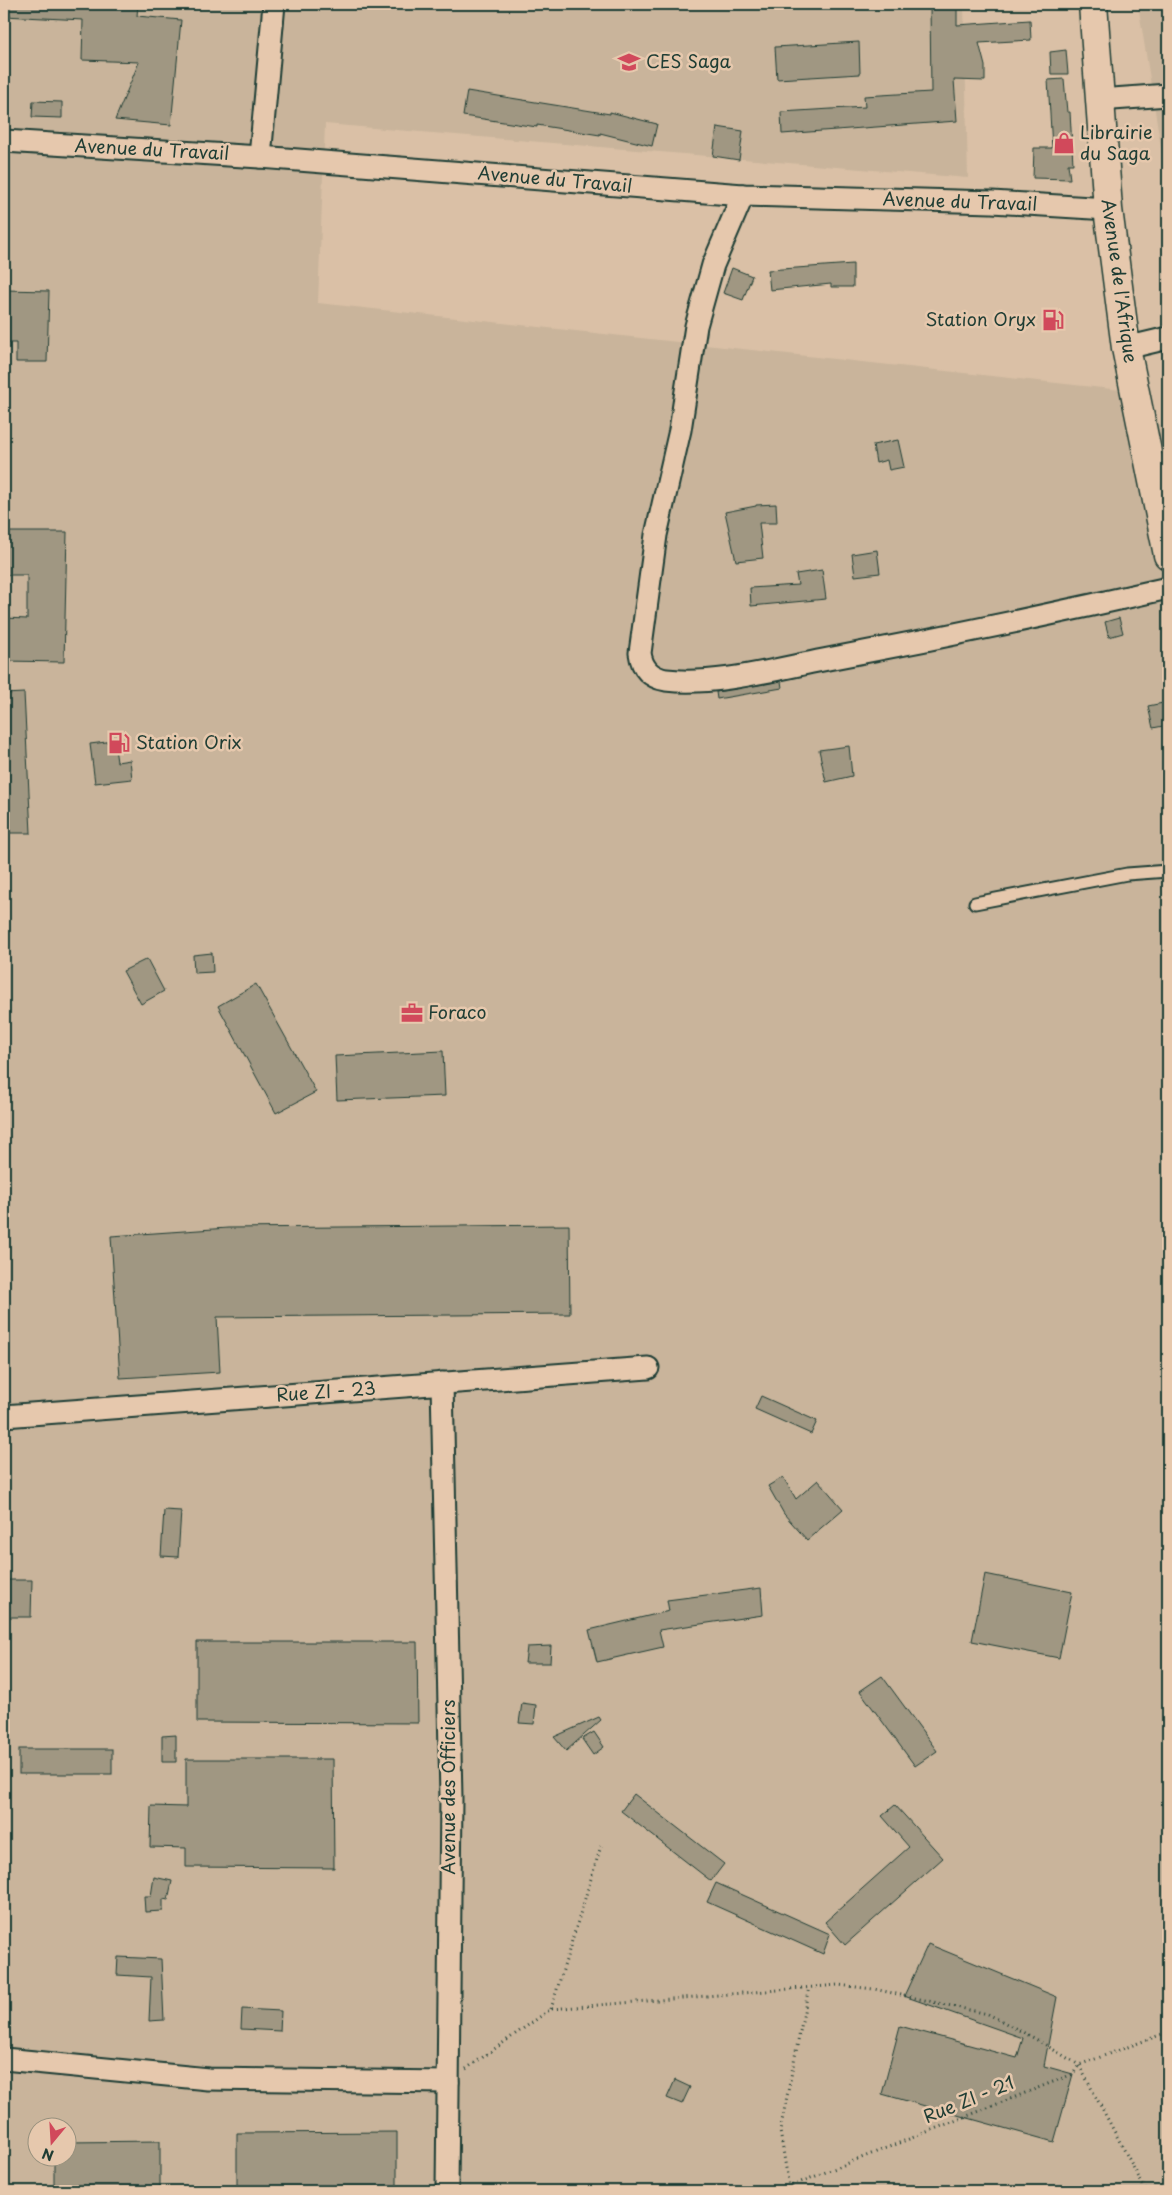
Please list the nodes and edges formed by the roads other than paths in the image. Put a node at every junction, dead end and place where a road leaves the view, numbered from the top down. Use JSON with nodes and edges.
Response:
{"nodes":[{"id":1,"x":274,"y":4,"type":"edge"},
{"id":2,"x":1093,"y":4,"type":"edge"},
{"id":3,"x":1168,"y":95,"type":"edge"},
{"id":4,"x":1099,"y":100,"type":"junction"},
{"id":5,"x":4,"y":141,"type":"edge"},
{"id":6,"x":260,"y":157,"type":"junction"},
{"id":7,"x":743,"y":195,"type":"junction"},
{"id":8,"x":1108,"y":209,"type":"junction"},
{"id":9,"x":1168,"y":338,"type":"edge"},
{"id":10,"x":1126,"y":348,"type":"junction"},
{"id":11,"x":1168,"y":555,"type":"edge"},
{"id":12,"x":1168,"y":588,"type":"edge"},
{"id":13,"x":1168,"y":871,"type":"edge"},
{"id":14,"x":975,"y":904,"type":"dead end"},
{"id":15,"x":648,"y":1368,"type":"dead end"},
{"id":16,"x":442,"y":1383,"type":"junction"},
{"id":17,"x":4,"y":1416,"type":"edge"},
{"id":18,"x":4,"y":2059,"type":"edge"},
{"id":19,"x":448,"y":2082,"type":"junction"},
{"id":20,"x":447,"y":2191,"type":"edge"}],
"edges":[{"from":1,"to":6,"type":"street"},
{"from":2,"to":4,"type":"main road","name":"Avenue de l'Afrique"},
{"from":3,"to":4,"type":"street"},
{"from":4,"to":8,"type":"main road","name":"Avenue de l'Afrique"},
{"from":5,"to":6,"type":"street","name":"Avenue du Travail"},
{"from":6,"to":7,"type":"street","name":"Avenue du Travail"},
{"from":7,"to":8,"type":"street","name":"Avenue du Travail"},
{"from":7,"to":12,"type":"street"},
{"from":8,"to":10,"type":"main road","name":"Avenue de l'Afrique"},
{"from":9,"to":10,"type":"street"},
{"from":10,"to":11,"type":"main road","name":"Avenue de l'Afrique"},
{"from":13,"to":14,"type":"lane"},
{"from":15,"to":16,"type":"street","name":"Rue ZI - 23"},
{"from":16,"to":17,"type":"street","name":"Rue ZI - 23"},
{"from":16,"to":19,"type":"street","name":"Avenue des Officiers"},
{"from":18,"to":19,"type":"street"},
{"from":19,"to":20,"type":"street","name":"Avenue des Officiers"}]}
